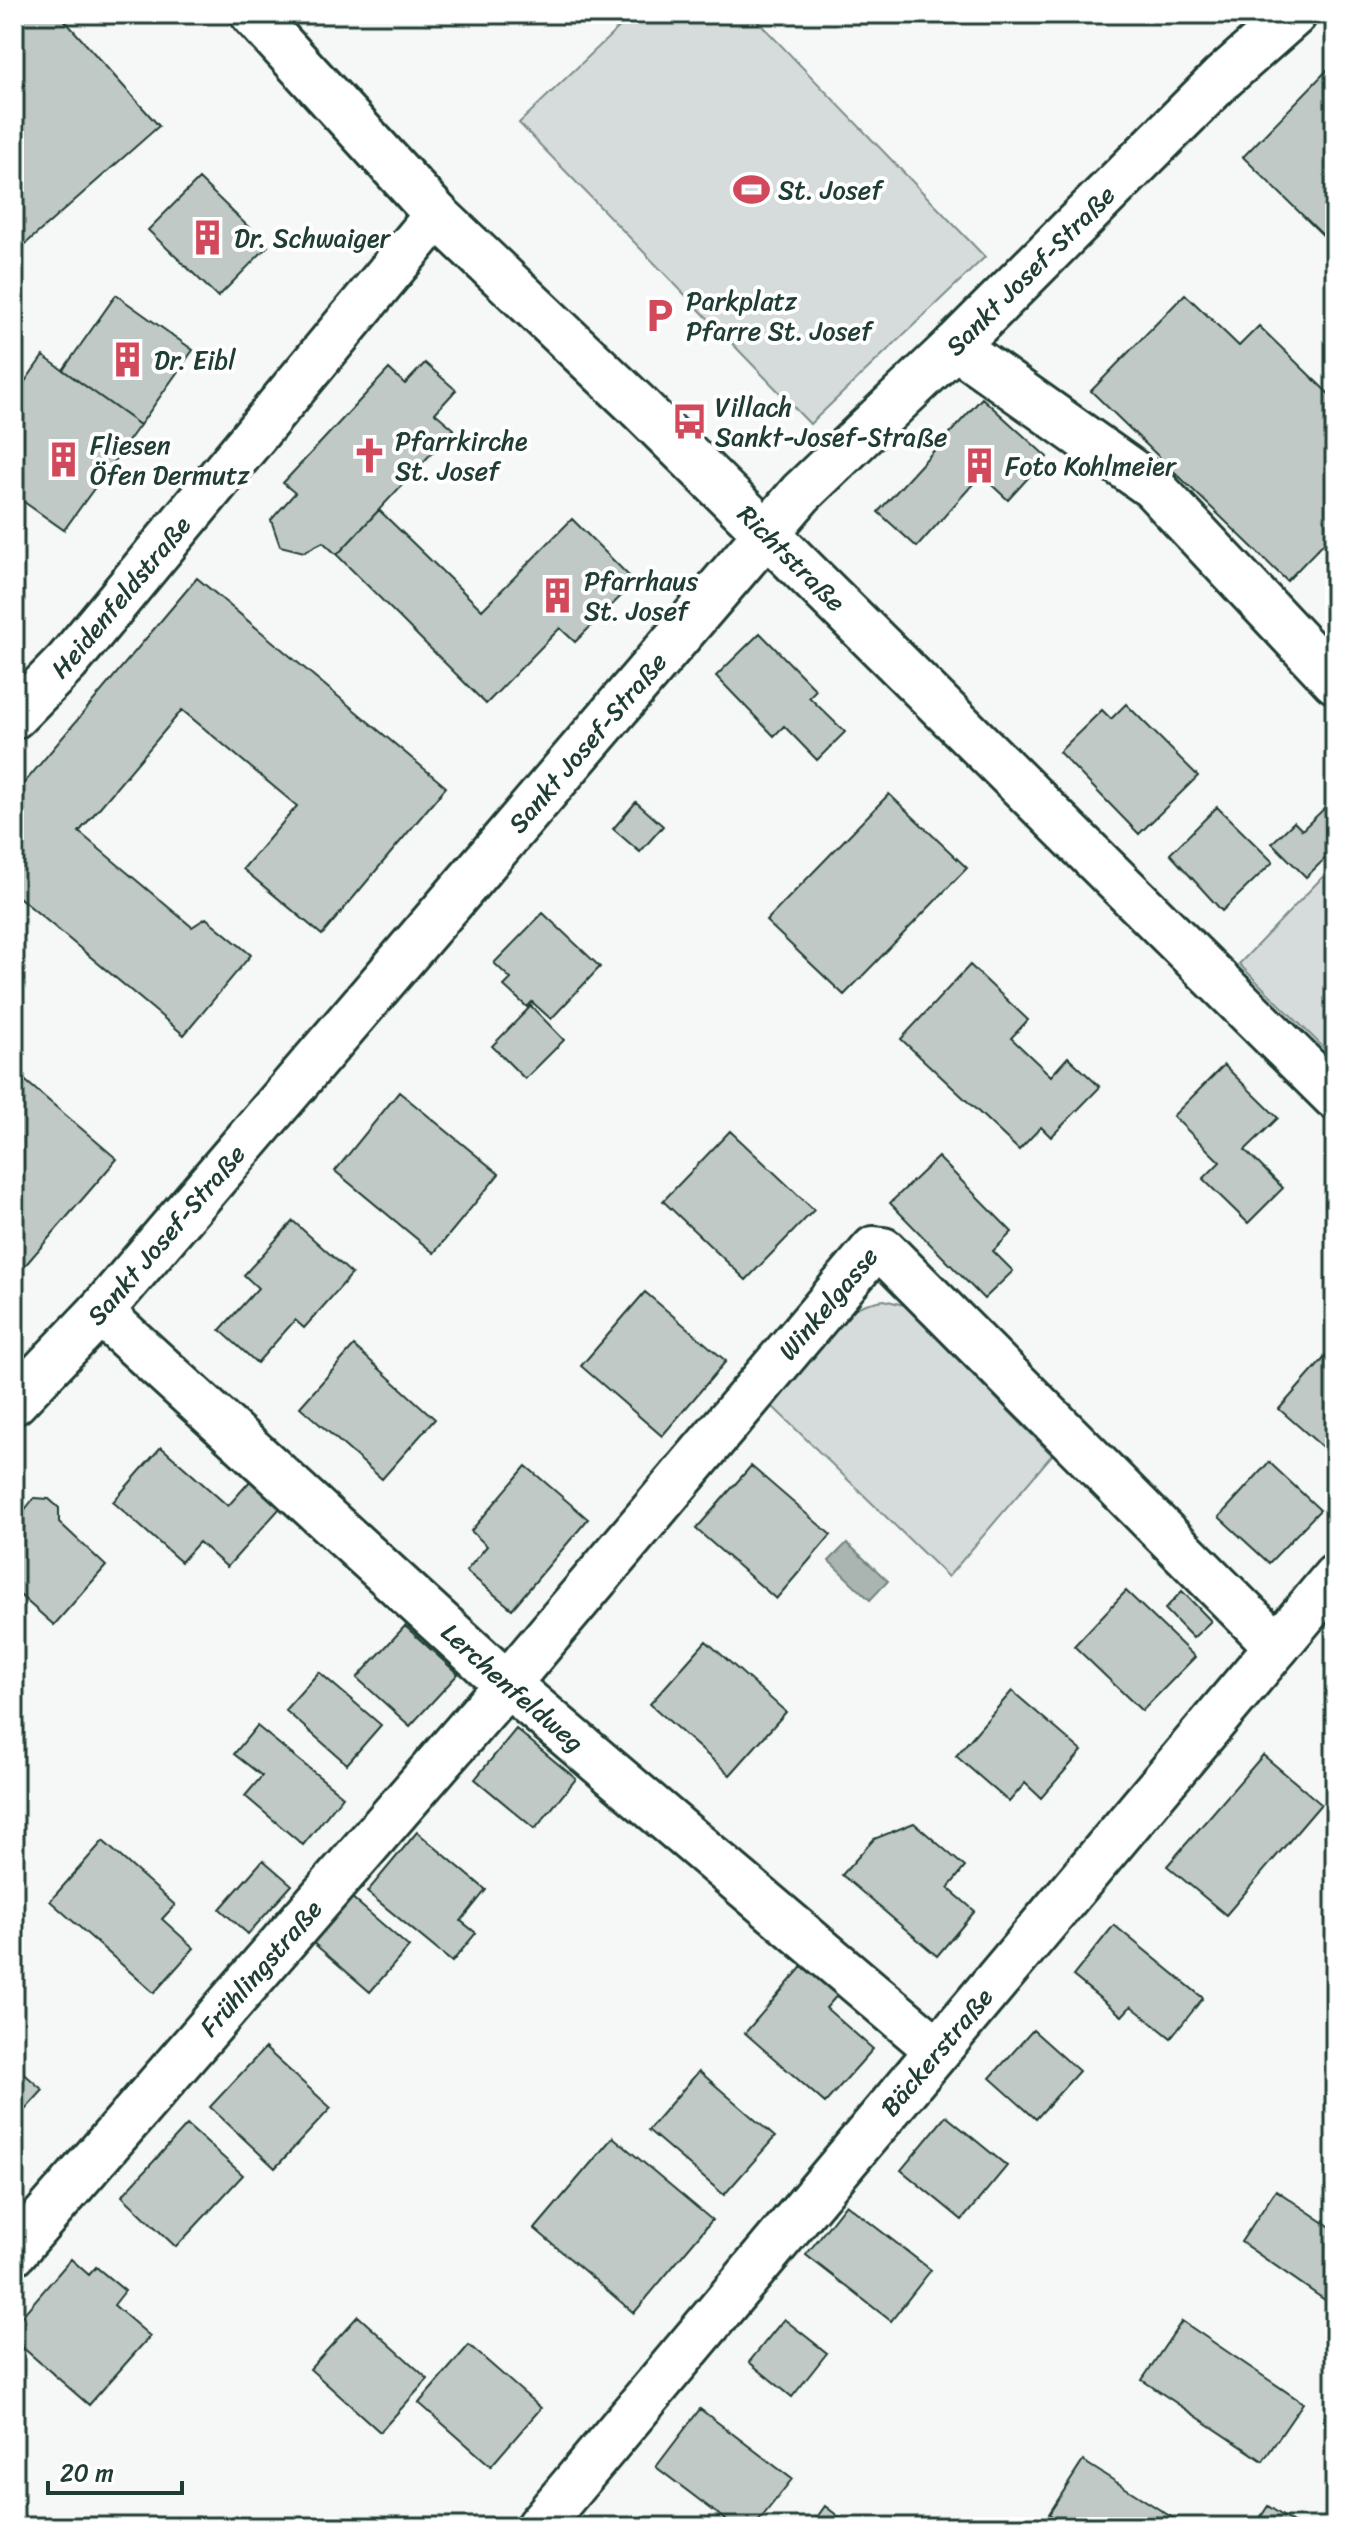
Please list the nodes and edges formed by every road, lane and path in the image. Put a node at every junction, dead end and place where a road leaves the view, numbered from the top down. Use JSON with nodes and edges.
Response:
{"nodes":[{"id":1,"x":253,"y":14,"type":"edge"},
{"id":2,"x":1294,"y":14,"type":"edge"},
{"id":3,"x":437,"y":215,"type":"junction"},
{"id":4,"x":955,"y":346,"type":"junction"},
{"id":5,"x":765,"y":534,"type":"junction"},
{"id":6,"x":1335,"y":681,"type":"edge"},
{"id":7,"x":14,"y":716,"type":"edge"},
{"id":8,"x":1335,"y":1097,"type":"edge"},
{"id":9,"x":100,"y":1312,"type":"junction"},
{"id":10,"x":14,"y":1402,"type":"edge"},
{"id":11,"x":1335,"y":1577,"type":"edge"},
{"id":12,"x":1277,"y":1646,"type":"junction"},
{"id":13,"x":507,"y":1684,"type":"junction"},
{"id":14,"x":938,"y":2050,"type":"junction"},
{"id":15,"x":14,"y":2252,"type":"edge"},
{"id":16,"x":538,"y":2527,"type":"edge"}],
"edges":[{"from":1,"to":3,"type":"street","name":"Richtstraße"},
{"from":2,"to":4,"type":"street","name":"Sankt Josef-Straße"},
{"from":3,"to":5,"type":"street","name":"Richtstraße"},
{"from":3,"to":7,"type":"street","name":"Heidenfeldstraße"},
{"from":4,"to":5,"type":"street","name":"Sankt Josef-Straße"},
{"from":4,"to":6,"type":"street"},
{"from":5,"to":8,"type":"street","name":"Richtstraße"},
{"from":5,"to":9,"type":"street","name":"Sankt Josef-Straße"},
{"from":9,"to":10,"type":"street","name":"Sankt Josef-Straße"},
{"from":9,"to":13,"type":"street","name":"Lerchenfeldweg"},
{"from":11,"to":12,"type":"street","name":"Bäckerstraße"},
{"from":12,"to":13,"type":"street","name":"Winkelgasse"},
{"from":12,"to":14,"type":"street","name":"Bäckerstraße"},
{"from":13,"to":14,"type":"street","name":"Lerchenfeldweg"},
{"from":13,"to":15,"type":"street","name":"Frühlingstraße"},
{"from":14,"to":16,"type":"street","name":"Bäckerstraße"}]}
